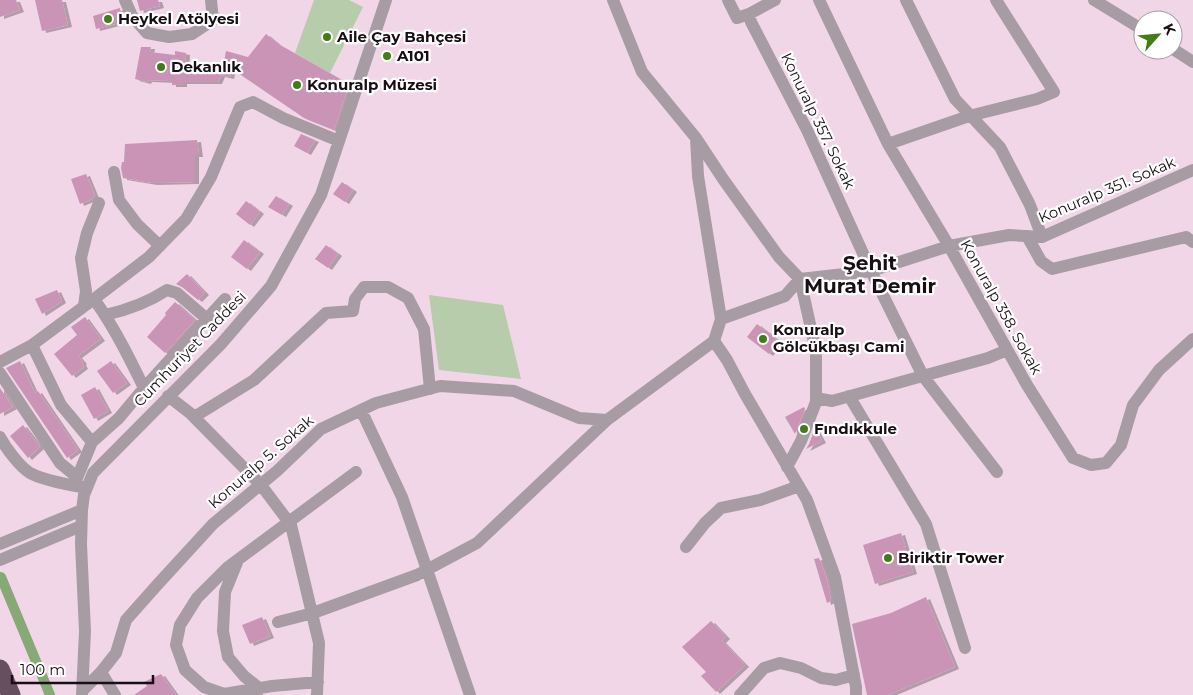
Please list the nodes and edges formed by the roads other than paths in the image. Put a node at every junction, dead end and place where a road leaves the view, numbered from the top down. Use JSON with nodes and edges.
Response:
{"nodes":[{"id":1,"x":125,"y":0,"type":"edge"},
{"id":2,"x":211,"y":0,"type":"edge"},
{"id":3,"x":386,"y":0,"type":"edge"},
{"id":4,"x":613,"y":0,"type":"edge"},
{"id":5,"x":728,"y":0,"type":"edge"},
{"id":6,"x":775,"y":0,"type":"edge"},
{"id":7,"x":819,"y":0,"type":"edge"},
{"id":8,"x":906,"y":0,"type":"edge"},
{"id":9,"x":996,"y":0,"type":"edge"},
{"id":10,"x":1094,"y":0,"type":"edge"},
{"id":11,"x":749,"y":14,"type":"junction"},
{"id":12,"x":1133,"y":24,"type":"edge"},
{"id":13,"x":969,"y":116,"type":"junction"},
{"id":14,"x":696,"y":138,"type":"junction"},
{"id":15,"x":339,"y":141,"type":"junction"},
{"id":16,"x":888,"y":144,"type":"junction"},
{"id":17,"x":1193,"y":170,"type":"edge"},
{"id":18,"x":114,"y":172,"type":"dead end"},
{"id":19,"x":99,"y":203,"type":"dead end"},
{"id":20,"x":1027,"y":236,"type":"junction"},
{"id":21,"x":1042,"y":237,"type":"junction"},
{"id":22,"x":1193,"y":242,"type":"edge"},
{"id":23,"x":160,"y":246,"type":"junction"},
{"id":24,"x":949,"y":246,"type":"junction"},
{"id":25,"x":871,"y":271,"type":"junction"},
{"id":26,"x":800,"y":279,"type":"junction"},
{"id":27,"x":225,"y":299,"type":"dead end"},
{"id":28,"x":89,"y":302,"type":"junction"},
{"id":29,"x":105,"y":315,"type":"junction"},
{"id":30,"x":207,"y":319,"type":"junction"},
{"id":31,"x":721,"y":319,"type":"junction"},
{"id":32,"x":1193,"y":338,"type":"edge"},
{"id":33,"x":714,"y":341,"type":"junction"},
{"id":34,"x":32,"y":346,"type":"junction"},
{"id":35,"x":1006,"y":350,"type":"junction"},
{"id":36,"x":0,"y":362,"type":"edge"},
{"id":37,"x":0,"y":373,"type":"edge"},
{"id":38,"x":923,"y":376,"type":"junction"},
{"id":39,"x":144,"y":388,"type":"junction"},
{"id":40,"x":430,"y":389,"type":"junction"},
{"id":41,"x":168,"y":396,"type":"junction"},
{"id":42,"x":849,"y":396,"type":"junction"},
{"id":43,"x":816,"y":398,"type":"junction"},
{"id":44,"x":361,"y":410,"type":"junction"},
{"id":45,"x":194,"y":417,"type":"junction"},
{"id":46,"x":607,"y":420,"type":"junction"},
{"id":47,"x":0,"y":437,"type":"edge"},
{"id":48,"x":92,"y":442,"type":"junction"},
{"id":49,"x":787,"y":467,"type":"junction"},
{"id":50,"x":356,"y":472,"type":"dead end"},
{"id":51,"x":997,"y":472,"type":"dead end"},
{"id":52,"x":75,"y":482,"type":"junction"},
{"id":53,"x":261,"y":485,"type":"junction"},
{"id":54,"x":799,"y":486,"type":"junction"},
{"id":55,"x":87,"y":488,"type":"junction"},
{"id":56,"x":82,"y":510,"type":"junction"},
{"id":57,"x":288,"y":522,"type":"junction"},
{"id":58,"x":81,"y":526,"type":"junction"},
{"id":59,"x":0,"y":544,"type":"edge"},
{"id":60,"x":686,"y":547,"type":"dead end"},
{"id":61,"x":238,"y":559,"type":"junction"},
{"id":62,"x":0,"y":560,"type":"edge"},
{"id":63,"x":427,"y":570,"type":"junction"},
{"id":64,"x":313,"y":613,"type":"junction"},
{"id":65,"x":278,"y":622,"type":"dead end"},
{"id":66,"x":965,"y":648,"type":"dead end"},
{"id":67,"x":0,"y":670,"type":"edge"},
{"id":68,"x":101,"y":672,"type":"junction"},
{"id":69,"x":854,"y":675,"type":"junction"},
{"id":70,"x":318,"y":682,"type":"junction"},
{"id":71,"x":83,"y":692,"type":"edge"},
{"id":72,"x":257,"y":692,"type":"edge"},
{"id":73,"x":11,"y":695,"type":"edge"},
{"id":74,"x":115,"y":695,"type":"edge"},
{"id":75,"x":317,"y":695,"type":"edge"},
{"id":76,"x":470,"y":695,"type":"edge"},
{"id":77,"x":740,"y":695,"type":"edge"},
{"id":78,"x":856,"y":695,"type":"edge"}],
"edges":[{"from":1,"to":2,"type":"street"},
{"from":3,"to":15,"type":"street","name":"Cumhuriyet Caddesi"},
{"from":4,"to":14,"type":"street"},
{"from":5,"to":11,"type":"street"},
{"from":6,"to":11,"type":"street"},
{"from":7,"to":16,"type":"street","name":"Konuralp 358. Sokak"},
{"from":8,"to":13,"type":"street"},
{"from":9,"to":13,"type":"street"},
{"from":10,"to":12,"type":"street"},
{"from":11,"to":25,"type":"street","name":"Konuralp 357. Sokak"},
{"from":13,"to":16,"type":"street"},
{"from":13,"to":21,"type":"street"},
{"from":14,"to":26,"type":"street"},
{"from":14,"to":31,"type":"street"},
{"from":15,"to":23,"type":"street"},
{"from":15,"to":41,"type":"street","name":"Cumhuriyet Caddesi"},
{"from":16,"to":24,"type":"street","name":"Konuralp 358. Sokak"},
{"from":17,"to":21,"type":"street","name":"Konuralp 351. Sokak"},
{"from":18,"to":23,"type":"street"},
{"from":19,"to":28,"type":"street"},
{"from":20,"to":21,"type":"street","name":"Konuralp 351. Sokak"},
{"from":20,"to":22,"type":"street"},
{"from":20,"to":24,"type":"street","name":"Konuralp 351. Sokak"},
{"from":23,"to":28,"type":"street"},
{"from":24,"to":25,"type":"street","name":"Konuralp 351. Sokak"},
{"from":24,"to":35,"type":"street","name":"Konuralp 358. Sokak"},
{"from":25,"to":26,"type":"street","name":"Konuralp 351. Sokak"},
{"from":25,"to":38,"type":"street","name":"Konuralp 357. Sokak"},
{"from":26,"to":31,"type":"street"},
{"from":26,"to":43,"type":"street"},
{"from":27,"to":30,"type":"street"},
{"from":28,"to":29,"type":"street"},
{"from":28,"to":34,"type":"street"},
{"from":29,"to":30,"type":"street"},
{"from":29,"to":39,"type":"street"},
{"from":30,"to":39,"type":"street"},
{"from":31,"to":33,"type":"street"},
{"from":32,"to":35,"type":"street","name":"Konuralp 358. Sokak"},
{"from":33,"to":46,"type":"street"},
{"from":33,"to":49,"type":"street"},
{"from":34,"to":36,"type":"street"},
{"from":34,"to":48,"type":"street"},
{"from":35,"to":38,"type":"street"},
{"from":37,"to":52,"type":"street"},
{"from":38,"to":42,"type":"street"},
{"from":38,"to":51,"type":"street","name":"Konuralp 357. Sokak"},
{"from":39,"to":48,"type":"street"},
{"from":40,"to":44,"type":"street","name":"Konuralp 5. Sokak"},
{"from":40,"to":45,"type":"street"},
{"from":40,"to":46,"type":"street","name":"Konuralp 5. Sokak"},
{"from":41,"to":45,"type":"street"},
{"from":41,"to":55,"type":"street","name":"Cumhuriyet Caddesi"},
{"from":42,"to":43,"type":"street"},
{"from":42,"to":66,"type":"street"},
{"from":43,"to":49,"type":"street"},
{"from":44,"to":53,"type":"street","name":"Konuralp 5. Sokak"},
{"from":44,"to":63,"type":"street"},
{"from":45,"to":53,"type":"street"},
{"from":46,"to":63,"type":"street"},
{"from":47,"to":52,"type":"street"},
{"from":48,"to":52,"type":"street"},
{"from":49,"to":54,"type":"street"},
{"from":50,"to":57,"type":"street"},
{"from":52,"to":55,"type":"street"},
{"from":53,"to":57,"type":"street"},
{"from":53,"to":68,"type":"street","name":"Konuralp 5. Sokak"},
{"from":54,"to":60,"type":"street"},
{"from":54,"to":69,"type":"street"},
{"from":55,"to":56,"type":"street","name":"Cumhuriyet Caddesi"},
{"from":56,"to":58,"type":"street","name":"Cumhuriyet Caddesi"},
{"from":56,"to":59,"type":"street"},
{"from":57,"to":61,"type":"street"},
{"from":57,"to":64,"type":"street"},
{"from":58,"to":62,"type":"street"},
{"from":58,"to":71,"type":"street","name":"Cumhuriyet Caddesi"},
{"from":61,"to":72,"type":"street"},
{"from":61,"to":72,"type":"street"},
{"from":63,"to":64,"type":"street"},
{"from":63,"to":76,"type":"street"},
{"from":64,"to":65,"type":"street"},
{"from":64,"to":70,"type":"street"},
{"from":67,"to":73,"type":"highway"},
{"from":68,"to":71,"type":"street","name":"Konuralp 5. Sokak"},
{"from":68,"to":74,"type":"street"},
{"from":69,"to":77,"type":"street"},
{"from":69,"to":78,"type":"street"},
{"from":70,"to":72,"type":"street"},
{"from":70,"to":75,"type":"street"}]}
